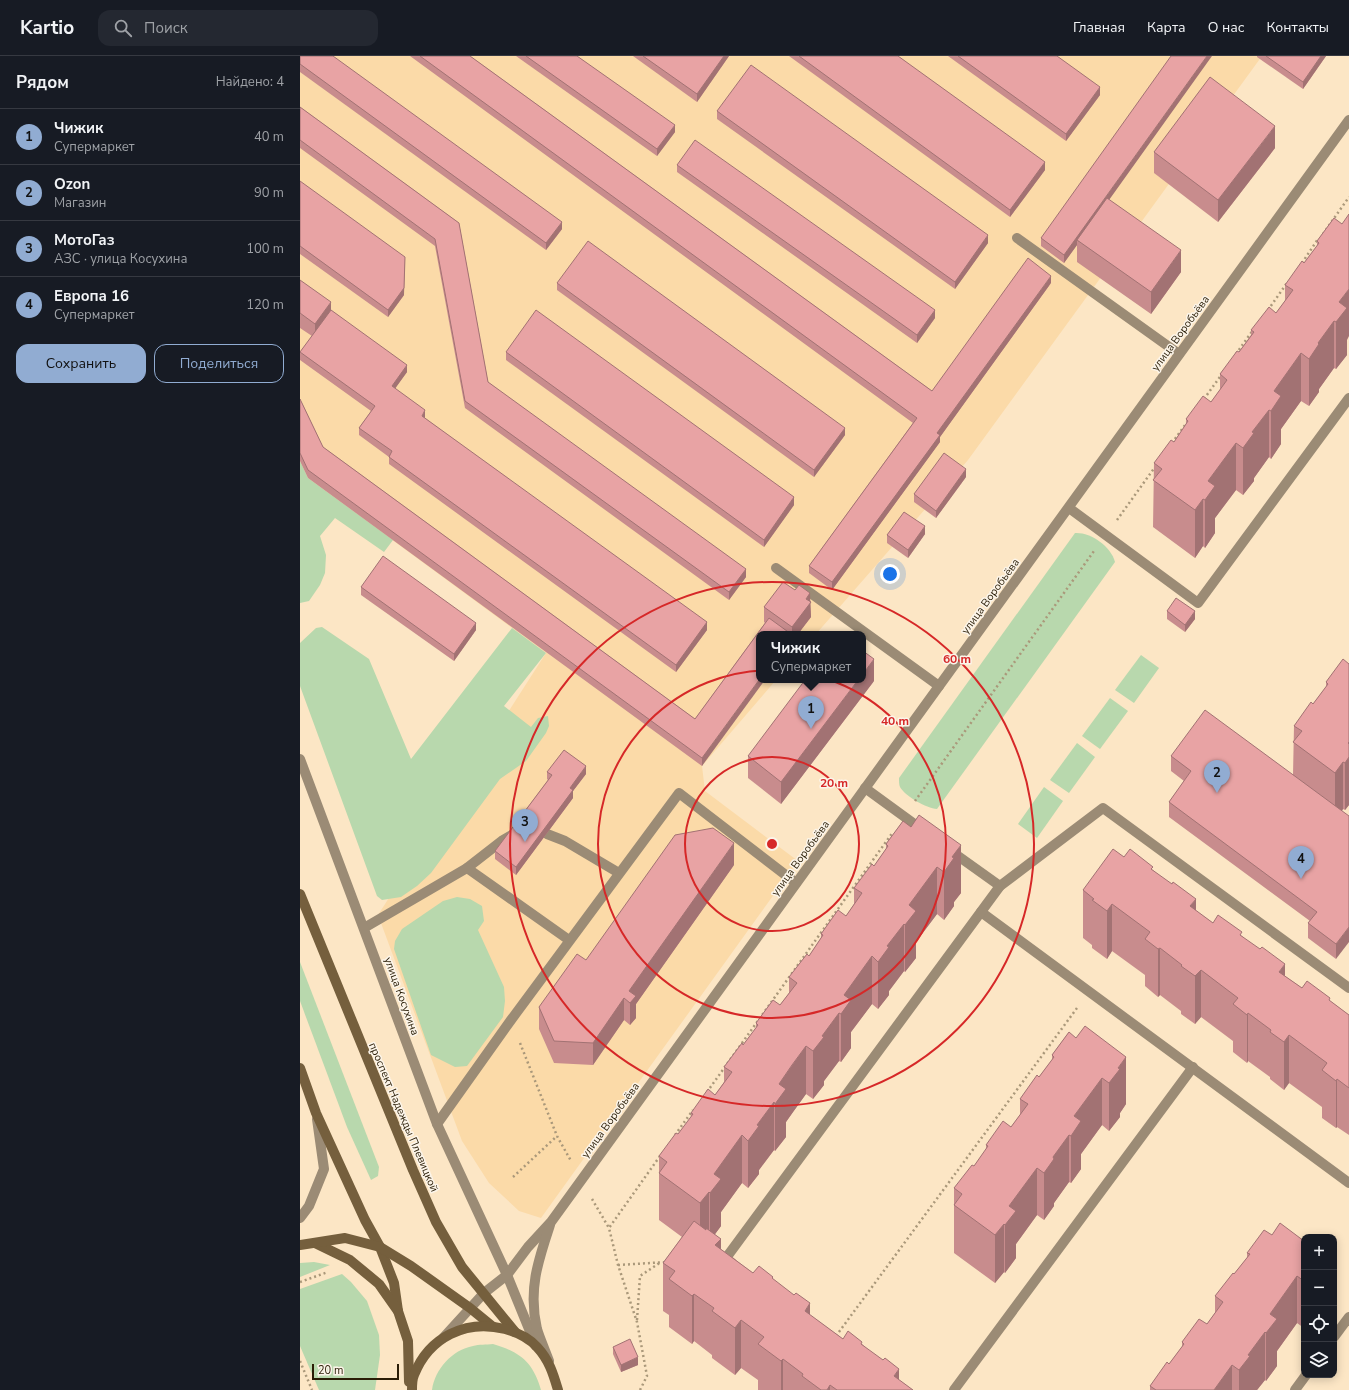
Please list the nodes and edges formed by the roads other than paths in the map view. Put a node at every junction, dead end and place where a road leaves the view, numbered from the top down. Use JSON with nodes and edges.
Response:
{"nodes":[{"id":1,"x":1349,"y":120,"type":"edge"},
{"id":2,"x":1017,"y":238,"type":"dead end"},
{"id":3,"x":1180,"y":354,"type":"junction"},
{"id":4,"x":1349,"y":398,"type":"edge"},
{"id":5,"x":1068,"y":508,"type":"junction"},
{"id":6,"x":776,"y":568,"type":"dead end"},
{"id":7,"x":863,"y":631,"type":"edge"},
{"id":8,"x":866,"y":633,"type":"edge"},
{"id":9,"x":939,"y":686,"type":"junction"},
{"id":10,"x":300,"y":759,"type":"edge"},
{"id":11,"x":865,"y":788,"type":"junction"},
{"id":12,"x":515,"y":833,"type":"edge"},
{"id":13,"x":547,"y":834,"type":"edge"},
{"id":14,"x":934,"y":838,"type":"edge"},
{"id":15,"x":945,"y":846,"type":"edge"},
{"id":16,"x":467,"y":868,"type":"junction"},
{"id":17,"x":619,"y":873,"type":"junction"},
{"id":18,"x":796,"y":883,"type":"junction"},
{"id":19,"x":1000,"y":886,"type":"junction"},
{"id":20,"x":300,"y":894,"type":"edge"},
{"id":21,"x":981,"y":912,"type":"junction"},
{"id":22,"x":364,"y":928,"type":"junction"},
{"id":23,"x":569,"y":940,"type":"junction"},
{"id":24,"x":1349,"y":988,"type":"edge"},
{"id":25,"x":300,"y":1068,"type":"edge"},
{"id":26,"x":1193,"y":1068,"type":"junction"},
{"id":27,"x":316,"y":1113,"type":"junction"},
{"id":28,"x":437,"y":1124,"type":"junction"},
{"id":29,"x":1349,"y":1183,"type":"edge"},
{"id":30,"x":300,"y":1218,"type":"edge"},
{"id":31,"x":551,"y":1222,"type":"junction"},
{"id":32,"x":315,"y":1243,"type":"junction"},
{"id":33,"x":300,"y":1245,"type":"edge"},
{"id":34,"x":380,"y":1247,"type":"junction"},
{"id":35,"x":737,"y":1267,"type":"edge"},
{"id":36,"x":507,"y":1275,"type":"junction"},
{"id":37,"x":484,"y":1293,"type":"junction"},
{"id":38,"x":470,"y":1308,"type":"junction"},
{"id":39,"x":398,"y":1312,"type":"junction"},
{"id":40,"x":1349,"y":1316,"type":"edge"},
{"id":41,"x":492,"y":1326,"type":"junction"},
{"id":42,"x":515,"y":1332,"type":"junction"},
{"id":43,"x":1337,"y":1333,"type":"edge"},
{"id":44,"x":443,"y":1338,"type":"junction"},
{"id":45,"x":536,"y":1346,"type":"junction"},
{"id":46,"x":552,"y":1367,"type":"junction"},
{"id":47,"x":1304,"y":1378,"type":"edge"},
{"id":48,"x":410,"y":1390,"type":"edge"},
{"id":49,"x":558,"y":1390,"type":"edge"},
{"id":50,"x":954,"y":1390,"type":"edge"},
{"id":51,"x":1295,"y":1390,"type":"edge"}],
"edges":[{"from":1,"to":3,"type":"street","name":"улица Воробьёва"},
{"from":2,"to":3,"type":"street"},
{"from":3,"to":5,"type":"street","name":"улица Воробьёва"},
{"from":4,"to":5,"type":"street"},
{"from":5,"to":9,"type":"street","name":"улица Воробьёва"},
{"from":6,"to":7,"type":"street"},
{"from":8,"to":9,"type":"street"},
{"from":9,"to":11,"type":"street","name":"улица Воробьёва"},
{"from":10,"to":22,"type":"street","name":"улица Косухина"},
{"from":11,"to":14,"type":"street"},
{"from":11,"to":18,"type":"street","name":"улица Воробьёва"},
{"from":12,"to":16,"type":"street"},
{"from":13,"to":17,"type":"street"},
{"from":15,"to":19,"type":"street"},
{"from":16,"to":22,"type":"street"},
{"from":16,"to":23,"type":"street"},
{"from":17,"to":18,"type":"street"},
{"from":17,"to":23,"type":"street"},
{"from":18,"to":31,"type":"street","name":"улица Воробьёва"},
{"from":19,"to":21,"type":"street"},
{"from":19,"to":24,"type":"street"},
{"from":20,"to":37,"type":"main road","name":"проспект Надежды Плевицкой"},
{"from":21,"to":26,"type":"street"},
{"from":21,"to":35,"type":"street"},
{"from":22,"to":28,"type":"street","name":"улица Косухина"},
{"from":23,"to":28,"type":"street"},
{"from":25,"to":27,"type":"main road"},
{"from":26,"to":29,"type":"street"},
{"from":26,"to":50,"type":"street"},
{"from":27,"to":30,"type":"street"},
{"from":27,"to":34,"type":"main road"},
{"from":28,"to":36,"type":"street","name":"улица Косухина"},
{"from":31,"to":36,"type":"street"},
{"from":31,"to":46,"type":"street"},
{"from":32,"to":33,"type":"main road"},
{"from":32,"to":34,"type":"main road"},
{"from":32,"to":39,"type":"main road"},
{"from":34,"to":38,"type":"main road"},
{"from":34,"to":39,"type":"main road"},
{"from":36,"to":37,"type":"street"},
{"from":36,"to":45,"type":"street","name":"улица Косухина"},
{"from":37,"to":38,"type":"street"},
{"from":37,"to":42,"type":"main road","name":"проспект Надежды Плевицкой"},
{"from":38,"to":41,"type":"main road"},
{"from":38,"to":44,"type":"street"},
{"from":39,"to":48,"type":"main road"},
{"from":40,"to":43,"type":"street"},
{"from":41,"to":42,"type":"main road"},
{"from":41,"to":44,"type":"main road"},
{"from":42,"to":45,"type":"main road"},
{"from":44,"to":48,"type":"main road"},
{"from":45,"to":46,"type":"main road"},
{"from":46,"to":49,"type":"main road"},
{"from":47,"to":51,"type":"street"}]}
